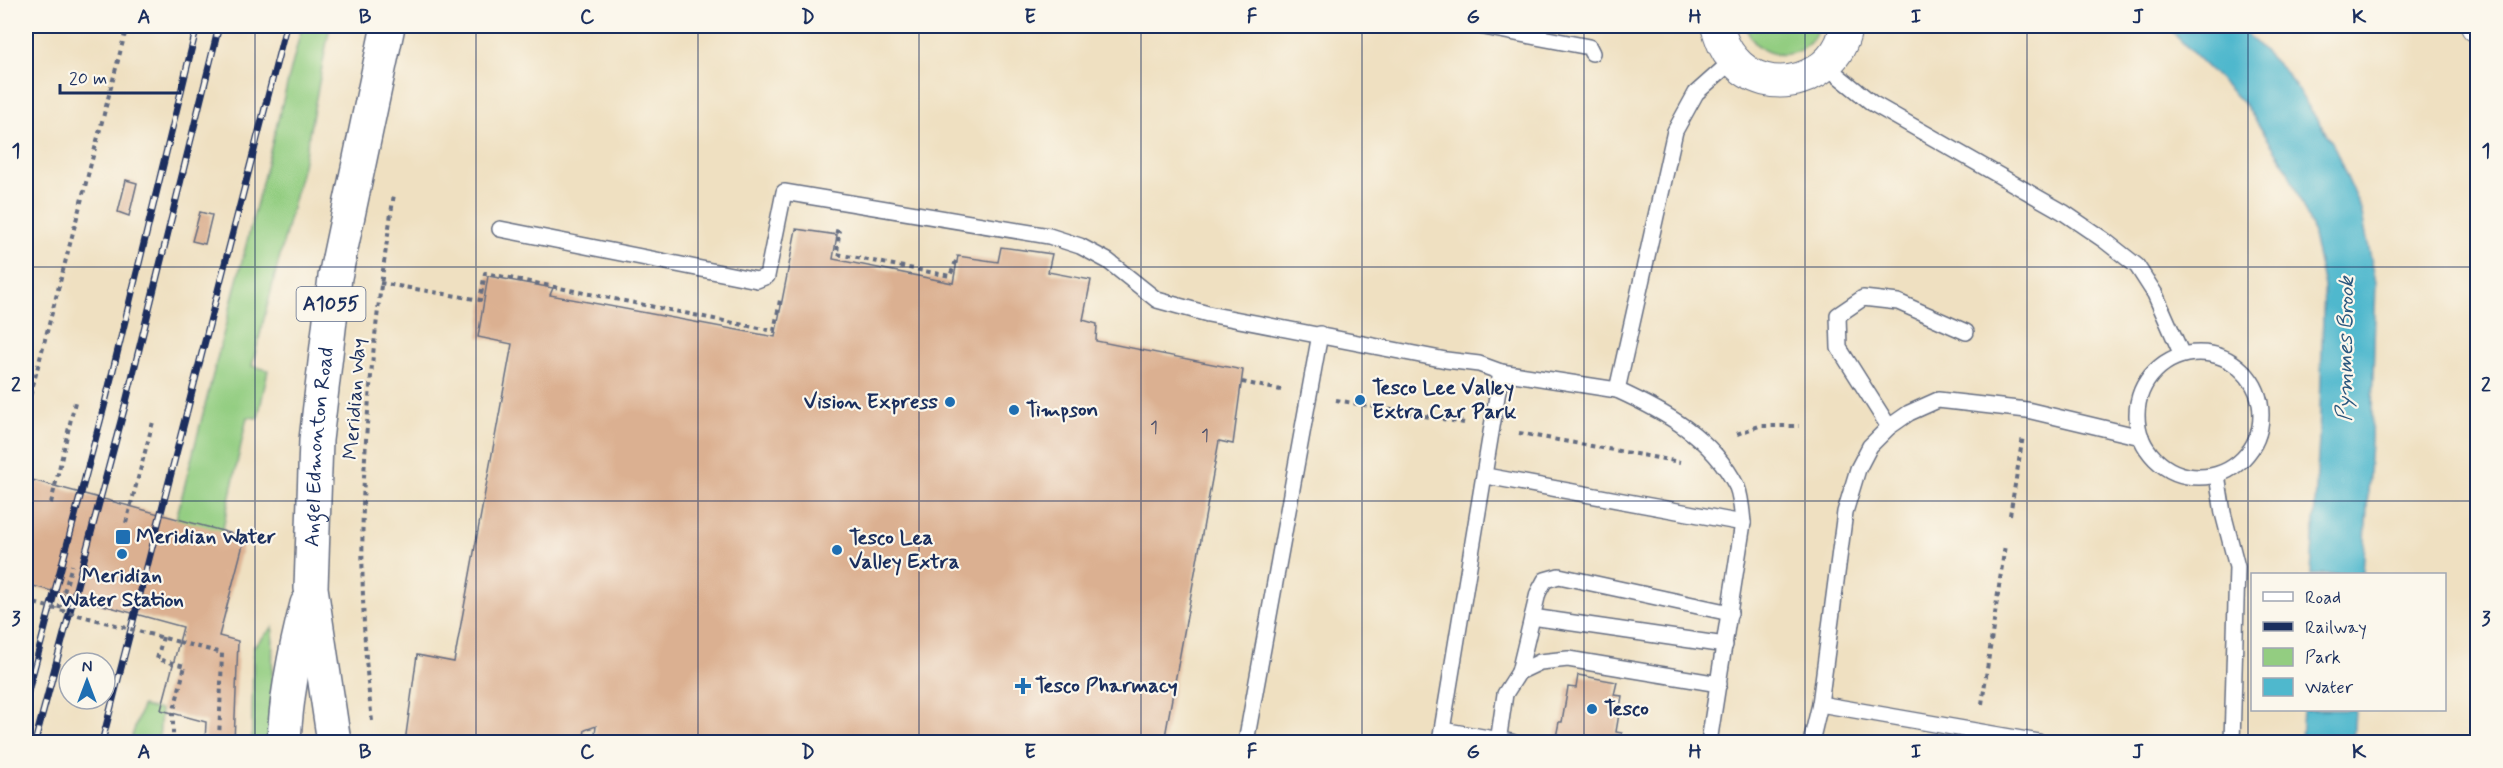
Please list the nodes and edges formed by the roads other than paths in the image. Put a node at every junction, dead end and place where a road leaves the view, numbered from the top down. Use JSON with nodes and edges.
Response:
{"nodes":[{"id":1,"x":388,"y":26,"type":"edge"},
{"id":2,"x":1479,"y":26,"type":"edge"},
{"id":3,"x":1717,"y":26,"type":"edge"},
{"id":4,"x":1846,"y":26,"type":"edge"},
{"id":5,"x":1592,"y":53,"type":"dead end"},
{"id":6,"x":1733,"y":60,"type":"junction"},
{"id":7,"x":1826,"y":66,"type":"junction"},
{"id":8,"x":500,"y":229,"type":"dead end"},
{"id":9,"x":1966,"y":332,"type":"dead end"},
{"id":10,"x":1320,"y":334,"type":"junction"},
{"id":11,"x":2182,"y":355,"type":"junction"},
{"id":12,"x":1501,"y":372,"type":"junction"},
{"id":13,"x":1617,"y":390,"type":"junction"},
{"id":14,"x":1888,"y":427,"type":"junction"},
{"id":15,"x":2140,"y":437,"type":"junction"},
{"id":16,"x":2217,"y":475,"type":"junction"},
{"id":17,"x":1486,"y":476,"type":"junction"},
{"id":18,"x":1743,"y":523,"type":"junction"},
{"id":19,"x":311,"y":588,"type":"junction"},
{"id":20,"x":1730,"y":613,"type":"junction"},
{"id":21,"x":1533,"y":616,"type":"junction"},
{"id":22,"x":1725,"y":645,"type":"junction"},
{"id":23,"x":1519,"y":672,"type":"junction"},
{"id":24,"x":1719,"y":684,"type":"junction"},
{"id":25,"x":1820,"y":704,"type":"junction"},
{"id":26,"x":1441,"y":736,"type":"edge"},
{"id":27,"x":284,"y":742,"type":"edge"},
{"id":28,"x":334,"y":742,"type":"edge"},
{"id":29,"x":1246,"y":742,"type":"edge"},
{"id":30,"x":1502,"y":742,"type":"edge"},
{"id":31,"x":1709,"y":742,"type":"edge"},
{"id":32,"x":1811,"y":742,"type":"edge"},
{"id":33,"x":2039,"y":742,"type":"edge"},
{"id":34,"x":2232,"y":742,"type":"edge"}],
"edges":[{"from":1,"to":19,"type":"main road","name":"Angel Edmonton Road","number":"A1055"},
{"from":2,"to":5,"type":"lane"},
{"from":3,"to":6,"type":"street"},
{"from":4,"to":7,"type":"street"},
{"from":6,"to":7,"type":"street"},
{"from":6,"to":13,"type":"lane"},
{"from":7,"to":11,"type":"lane"},
{"from":8,"to":10,"type":"lane"},
{"from":9,"to":14,"type":"lane"},
{"from":10,"to":12,"type":"lane"},
{"from":10,"to":29,"type":"lane"},
{"from":11,"to":15,"type":"lane"},
{"from":11,"to":16,"type":"lane"},
{"from":12,"to":13,"type":"lane"},
{"from":12,"to":17,"type":"lane"},
{"from":13,"to":18,"type":"lane"},
{"from":14,"to":15,"type":"lane"},
{"from":14,"to":25,"type":"lane"},
{"from":15,"to":16,"type":"lane"},
{"from":16,"to":34,"type":"lane"},
{"from":17,"to":18,"type":"lane"},
{"from":17,"to":26,"type":"lane"},
{"from":18,"to":20,"type":"lane"},
{"from":19,"to":27,"type":"main road","name":"Angel Edmonton Road","number":"A1055"},
{"from":19,"to":28,"type":"main road","name":"Angel Edmonton Road","number":"A1055"},
{"from":20,"to":21,"type":"lane"},
{"from":20,"to":22,"type":"lane"},
{"from":21,"to":22,"type":"lane"},
{"from":21,"to":23,"type":"lane"},
{"from":22,"to":24,"type":"lane"},
{"from":23,"to":24,"type":"lane"},
{"from":23,"to":30,"type":"lane"},
{"from":24,"to":31,"type":"lane"},
{"from":25,"to":32,"type":"lane"},
{"from":25,"to":33,"type":"lane"},
{"from":26,"to":30,"type":"lane"}]}
